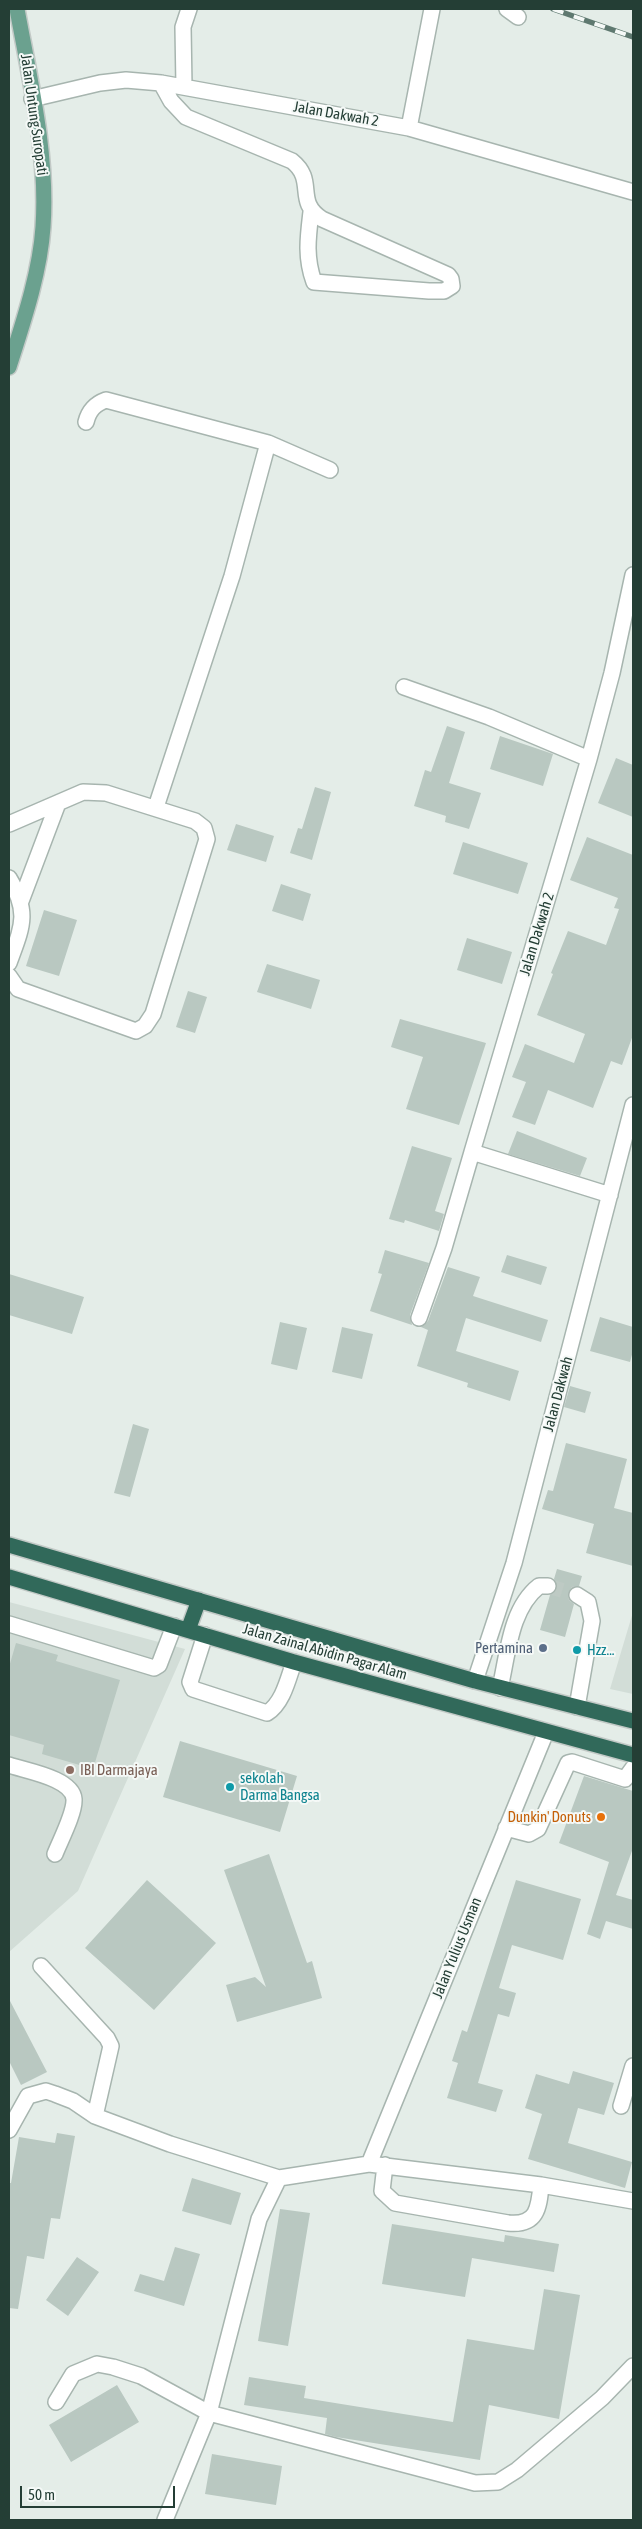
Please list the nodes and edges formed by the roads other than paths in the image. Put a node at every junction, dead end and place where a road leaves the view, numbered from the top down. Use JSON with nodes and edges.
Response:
{"nodes":[{"id":1,"x":17,"y":9,"type":"edge"},
{"id":2,"x":189,"y":9,"type":"edge"},
{"id":3,"x":432,"y":9,"type":"edge"},
{"id":4,"x":161,"y":83,"type":"junction"},
{"id":5,"x":184,"y":87,"type":"junction"},
{"id":6,"x":32,"y":100,"type":"junction"},
{"id":7,"x":409,"y":128,"type":"junction"},
{"id":8,"x":633,"y":192,"type":"edge"},
{"id":9,"x":311,"y":212,"type":"junction"},
{"id":10,"x":9,"y":367,"type":"edge"},
{"id":11,"x":86,"y":422,"type":"dead end"},
{"id":12,"x":268,"y":443,"type":"junction"},
{"id":13,"x":330,"y":470,"type":"dead end"},
{"id":14,"x":633,"y":575,"type":"edge"},
{"id":15,"x":627,"y":630,"type":"edge"},
{"id":16,"x":404,"y":687,"type":"dead end"},
{"id":17,"x":589,"y":758,"type":"junction"},
{"id":18,"x":58,"y":803,"type":"junction"},
{"id":19,"x":156,"y":807,"type":"junction"},
{"id":20,"x":9,"y":824,"type":"edge"},
{"id":21,"x":9,"y":878,"type":"edge"},
{"id":22,"x":21,"y":902,"type":"junction"},
{"id":23,"x":9,"y":963,"type":"edge"},
{"id":24,"x":9,"y":976,"type":"edge"},
{"id":25,"x":633,"y":1105,"type":"edge"},
{"id":26,"x":472,"y":1152,"type":"junction"},
{"id":27,"x":610,"y":1195,"type":"junction"},
{"id":28,"x":419,"y":1318,"type":"dead end"},
{"id":29,"x":9,"y":1545,"type":"edge"},
{"id":30,"x":9,"y":1577,"type":"edge"},
{"id":31,"x":548,"y":1586,"type":"dead end"},
{"id":32,"x":577,"y":1594,"type":"tunnel mouth"},
{"id":33,"x":199,"y":1600,"type":"junction"},
{"id":34,"x":9,"y":1624,"type":"edge"},
{"id":35,"x":182,"y":1628,"type":"junction"},
{"id":36,"x":204,"y":1635,"type":"junction"},
{"id":37,"x":294,"y":1662,"type":"junction"},
{"id":38,"x":475,"y":1681,"type":"junction"},
{"id":39,"x":500,"y":1688,"type":"junction"},
{"id":40,"x":577,"y":1708,"type":"junction"},
{"id":41,"x":633,"y":1722,"type":"edge"},
{"id":42,"x":546,"y":1732,"type":"junction"},
{"id":43,"x":633,"y":1755,"type":"edge"},
{"id":44,"x":9,"y":1765,"type":"edge"},
{"id":45,"x":633,"y":1768,"type":"edge"},
{"id":46,"x":506,"y":1828,"type":"junction"},
{"id":47,"x":55,"y":1854,"type":"dead end"},
{"id":48,"x":41,"y":1966,"type":"dead end"},
{"id":49,"x":633,"y":2066,"type":"edge"},
{"id":50,"x":28,"y":2096,"type":"junction"},
{"id":51,"x":9,"y":2106,"type":"edge"},
{"id":52,"x":620,"y":2106,"type":"dead end"},
{"id":53,"x":95,"y":2116,"type":"junction"},
{"id":54,"x":9,"y":2130,"type":"edge"},
{"id":55,"x":370,"y":2164,"type":"junction"},
{"id":56,"x":385,"y":2166,"type":"junction"},
{"id":57,"x":279,"y":2178,"type":"junction"},
{"id":58,"x":541,"y":2185,"type":"junction"},
{"id":59,"x":633,"y":2201,"type":"edge"},
{"id":60,"x":633,"y":2366,"type":"edge"},
{"id":61,"x":56,"y":2402,"type":"dead end"},
{"id":62,"x":209,"y":2413,"type":"junction"},
{"id":63,"x":165,"y":2520,"type":"edge"}],
"edges":[{"from":1,"to":6,"type":"main road","name":"Jalan Untung Suropati"},
{"from":2,"to":5,"type":"street"},
{"from":3,"to":7,"type":"street"},
{"from":4,"to":5,"type":"street","name":"Jalan Dakwah 2"},
{"from":4,"to":6,"type":"street","name":"Jalan Dakwah 2"},
{"from":4,"to":9,"type":"street"},
{"from":5,"to":7,"type":"street","name":"Jalan Dakwah 2"},
{"from":6,"to":10,"type":"main road","name":"Jalan Untung Suropati"},
{"from":7,"to":8,"type":"street","name":"Jalan Dakwah 2"},
{"from":9,"to":9,"type":"street"},
{"from":11,"to":12,"type":"street"},
{"from":12,"to":13,"type":"street"},
{"from":12,"to":19,"type":"street"},
{"from":14,"to":15,"type":"street","name":"Jalan Dakwah 2"},
{"from":15,"to":17,"type":"street","name":"Jalan Dakwah 2"},
{"from":16,"to":17,"type":"street"},
{"from":17,"to":26,"type":"street","name":"Jalan Dakwah 2"},
{"from":18,"to":19,"type":"street"},
{"from":18,"to":20,"type":"street"},
{"from":18,"to":22,"type":"street"},
{"from":19,"to":24,"type":"street"},
{"from":21,"to":22,"type":"street"},
{"from":22,"to":23,"type":"street"},
{"from":25,"to":27,"type":"street","name":"Jalan Dakwah"},
{"from":26,"to":27,"type":"street"},
{"from":26,"to":28,"type":"street","name":"Jalan Dakwah 2"},
{"from":27,"to":38,"type":"street","name":"Jalan Dakwah"},
{"from":29,"to":33,"type":"highway","name":"Jalan Zainal Abidin Pagar Alam"},
{"from":30,"to":35,"type":"highway","name":"Jalan Zainal Abidin Pagar Alam"},
{"from":31,"to":39,"type":"street"},
{"from":32,"to":40,"type":"street"},
{"from":33,"to":35,"type":"highway"},
{"from":33,"to":38,"type":"highway","name":"Jalan Zainal Abidin Pagar Alam"},
{"from":34,"to":35,"type":"street"},
{"from":35,"to":36,"type":"highway","name":"Jalan Zainal Abidin Pagar Alam"},
{"from":36,"to":37,"type":"highway","name":"Jalan Zainal Abidin Pagar Alam"},
{"from":36,"to":37,"type":"street"},
{"from":37,"to":42,"type":"highway","name":"Jalan Zainal Abidin Pagar Alam"},
{"from":38,"to":39,"type":"highway","name":"Jalan Zainal Abidin Pagar Alam"},
{"from":39,"to":40,"type":"highway","name":"Jalan Zainal Abidin Pagar Alam"},
{"from":40,"to":41,"type":"highway","name":"Jalan Zainal Abidin Pagar Alam"},
{"from":42,"to":43,"type":"highway","name":"Jalan Zainal Abidin Pagar Alam"},
{"from":42,"to":46,"type":"street","name":"Jalan Yulius Usman"},
{"from":44,"to":47,"type":"street"},
{"from":45,"to":46,"type":"street"},
{"from":46,"to":55,"type":"street","name":"Jalan Yulius Usman"},
{"from":48,"to":53,"type":"street"},
{"from":49,"to":52,"type":"street"},
{"from":50,"to":51,"type":"street"},
{"from":50,"to":53,"type":"street"},
{"from":50,"to":54,"type":"street"},
{"from":53,"to":57,"type":"street"},
{"from":55,"to":56,"type":"street"},
{"from":55,"to":57,"type":"street"},
{"from":56,"to":58,"type":"street"},
{"from":56,"to":58,"type":"street"},
{"from":57,"to":62,"type":"street"},
{"from":58,"to":59,"type":"street"},
{"from":60,"to":62,"type":"street"},
{"from":61,"to":62,"type":"street"},
{"from":62,"to":63,"type":"street"}]}
